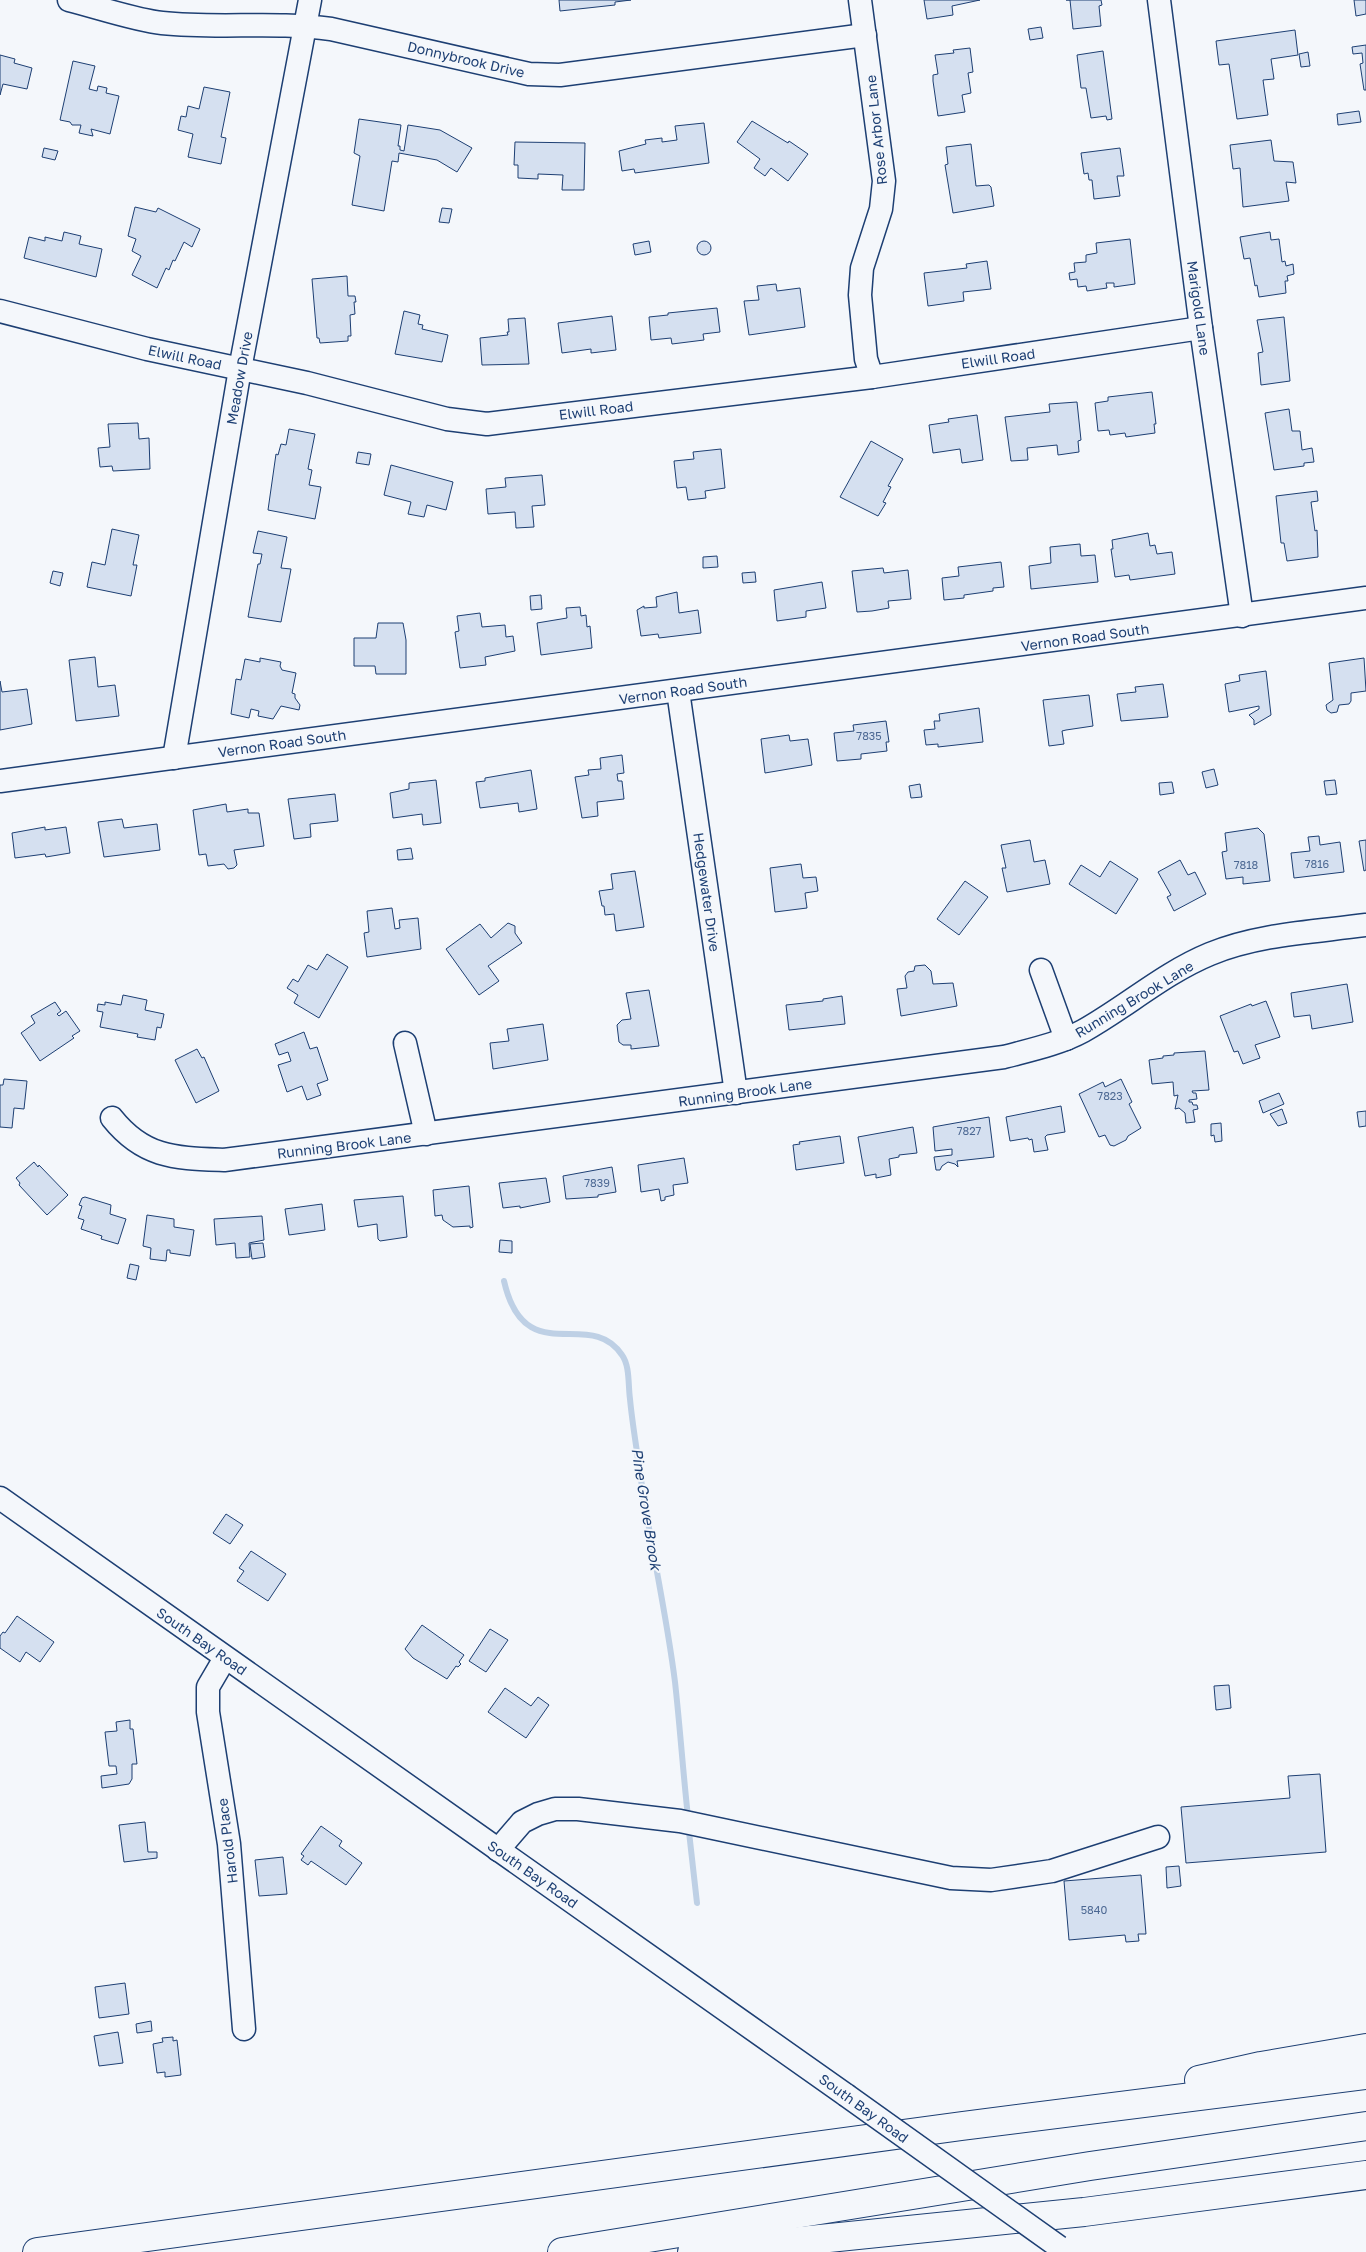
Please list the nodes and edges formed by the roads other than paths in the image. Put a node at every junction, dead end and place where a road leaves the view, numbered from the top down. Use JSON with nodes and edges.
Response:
{"nodes":[{"id":1,"x":69,"y":0,"type":"edge"},
{"id":2,"x":310,"y":0,"type":"edge"},
{"id":3,"x":860,"y":0,"type":"edge"},
{"id":4,"x":1159,"y":0,"type":"edge"},
{"id":5,"x":305,"y":25,"type":"junction"},
{"id":6,"x":865,"y":35,"type":"junction"},
{"id":7,"x":0,"y":311,"type":"edge"},
{"id":8,"x":1201,"y":328,"type":"junction"},
{"id":9,"x":240,"y":369,"type":"junction"},
{"id":10,"x":872,"y":377,"type":"junction"},
{"id":11,"x":1366,"y":598,"type":"edge"},
{"id":12,"x":1242,"y":616,"type":"junction"},
{"id":13,"x":678,"y":691,"type":"junction"},
{"id":14,"x":174,"y":758,"type":"junction"},
{"id":15,"x":0,"y":781,"type":"edge"},
{"id":16,"x":1366,"y":926,"type":"edge"},
{"id":17,"x":1041,"y":970,"type":"dead end"},
{"id":18,"x":1066,"y":1039,"type":"junction"},
{"id":19,"x":405,"y":1043,"type":"dead end"},
{"id":20,"x":736,"y":1093,"type":"junction"},
{"id":21,"x":112,"y":1118,"type":"dead end"},
{"id":22,"x":426,"y":1134,"type":"junction"},
{"id":23,"x":0,"y":1498,"type":"edge"},
{"id":24,"x":225,"y":1658,"type":"junction"},
{"id":25,"x":1158,"y":1837,"type":"dead end"},
{"id":26,"x":498,"y":1850,"type":"junction"},
{"id":27,"x":244,"y":2029,"type":"dead end"},
{"id":28,"x":1366,"y":2048,"type":"edge"},
{"id":29,"x":1366,"y":2075,"type":"edge"},
{"id":30,"x":962,"y":2126,"type":"junction"},
{"id":31,"x":1366,"y":2126,"type":"edge"},
{"id":32,"x":1366,"y":2175,"type":"edge"},
{"id":33,"x":1062,"y":2250,"type":"edge"},
{"id":34,"x":37,"y":2252,"type":"edge"},
{"id":35,"x":562,"y":2252,"type":"edge"},
{"id":36,"x":692,"y":2252,"type":"edge"}],
"edges":[{"from":1,"to":5,"type":"street","name":"Donnybrook Drive"},
{"from":2,"to":5,"type":"street","name":"Meadow Drive"},
{"from":3,"to":6,"type":"street","name":"Rose Arbor Lane"},
{"from":4,"to":8,"type":"street","name":"Marigold Lane"},
{"from":5,"to":6,"type":"street","name":"Donnybrook Drive"},
{"from":5,"to":9,"type":"street","name":"Meadow Drive"},
{"from":6,"to":10,"type":"street","name":"Rose Arbor Lane"},
{"from":7,"to":9,"type":"street","name":"Elwill Road"},
{"from":8,"to":10,"type":"street","name":"Elwill Road"},
{"from":8,"to":12,"type":"street","name":"Marigold Lane"},
{"from":9,"to":10,"type":"street","name":"Elwill Road"},
{"from":9,"to":14,"type":"street","name":"Meadow Drive"},
{"from":11,"to":12,"type":"street","name":"Vernon Road South"},
{"from":12,"to":13,"type":"street","name":"Vernon Road South"},
{"from":13,"to":14,"type":"street","name":"Vernon Road South"},
{"from":13,"to":20,"type":"street","name":"Hedgewater Drive"},
{"from":14,"to":15,"type":"street","name":"Vernon Road South"},
{"from":16,"to":18,"type":"street","name":"Running Brook Lane"},
{"from":17,"to":18,"type":"street"},
{"from":18,"to":20,"type":"street","name":"Running Brook Lane"},
{"from":19,"to":22,"type":"street"},
{"from":20,"to":22,"type":"street","name":"Running Brook Lane"},
{"from":21,"to":22,"type":"street","name":"Running Brook Lane"},
{"from":23,"to":24,"type":"street","name":"South Bay Road"},
{"from":24,"to":26,"type":"street","name":"South Bay Road"},
{"from":24,"to":27,"type":"street","name":"Harold Place"},
{"from":25,"to":26,"type":"street"},
{"from":26,"to":33,"type":"street","name":"South Bay Road","bridge":true},
{"from":28,"to":30,"type":"highway"},
{"from":29,"to":30,"type":"highway"},
{"from":30,"to":34,"type":"highway"},
{"from":31,"to":35,"type":"highway"},
{"from":32,"to":36,"type":"highway"}]}
